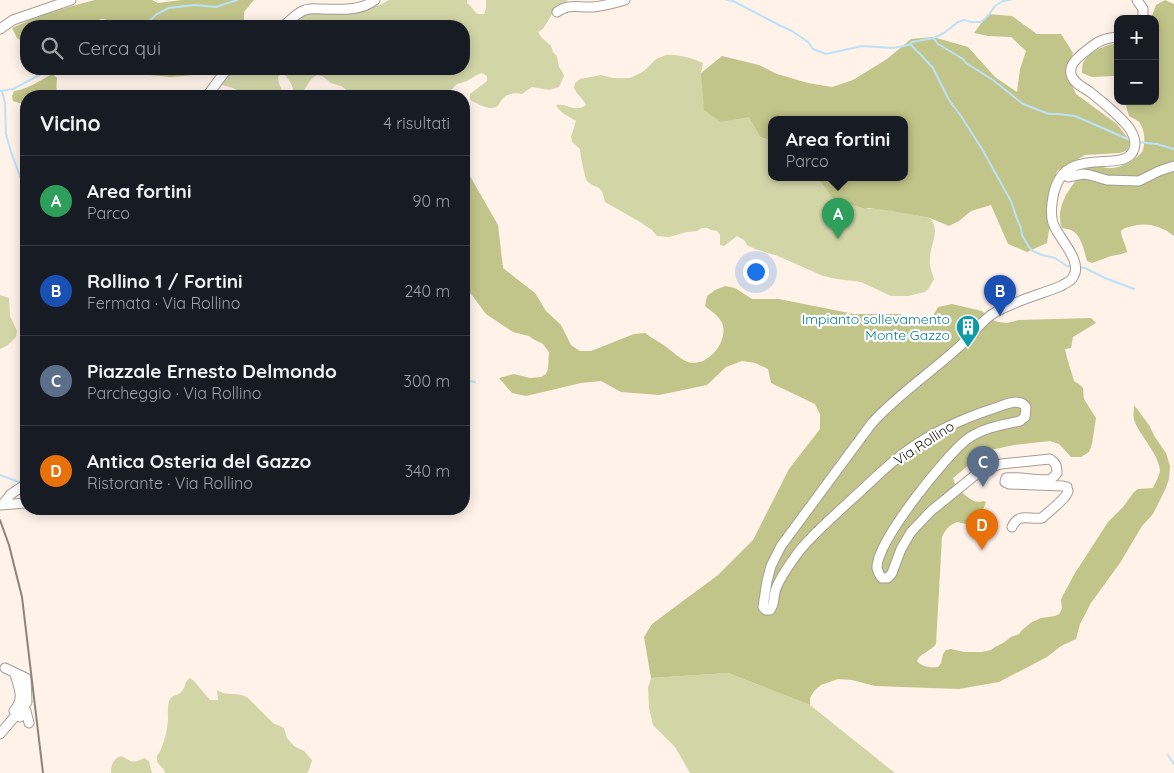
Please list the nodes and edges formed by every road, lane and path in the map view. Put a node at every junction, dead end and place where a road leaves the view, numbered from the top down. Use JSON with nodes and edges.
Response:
{"nodes":[{"id":1,"x":71,"y":0,"type":"edge"},
{"id":2,"x":375,"y":0,"type":"edge"},
{"id":3,"x":625,"y":0,"type":"edge"},
{"id":4,"x":1137,"y":0,"type":"edge"},
{"id":5,"x":557,"y":12,"type":"dead end"},
{"id":6,"x":1143,"y":15,"type":"edge"},
{"id":7,"x":290,"y":20,"type":"edge"},
{"id":8,"x":0,"y":29,"type":"edge"},
{"id":9,"x":1114,"y":38,"type":"edge"},
{"id":10,"x":223,"y":75,"type":"edge"},
{"id":11,"x":211,"y":90,"type":"edge"},
{"id":12,"x":1174,"y":166,"type":"edge"},
{"id":13,"x":1063,"y":174,"type":"junction"},
{"id":14,"x":20,"y":488,"type":"edge"},
{"id":15,"x":20,"y":503,"type":"edge"},
{"id":16,"x":1,"y":504,"type":"edge"},
{"id":17,"x":1012,"y":527,"type":"dead end"},
{"id":18,"x":5,"y":668,"type":"dead end"},
{"id":19,"x":15,"y":674,"type":"dead end"},
{"id":20,"x":29,"y":723,"type":"dead end"},
{"id":21,"x":0,"y":726,"type":"edge"},
{"id":22,"x":0,"y":734,"type":"edge"},
{"id":23,"x":0,"y":740,"type":"edge"}],
"edges":[{"from":1,"to":8,"type":"street"},
{"from":2,"to":7,"type":"street"},
{"from":3,"to":5,"type":"street"},
{"from":4,"to":6,"type":"street"},
{"from":9,"to":13,"type":"street"},
{"from":10,"to":11,"type":"street"},
{"from":12,"to":13,"type":"street"},
{"from":13,"to":17,"type":"street","name":"Via Rollino"},
{"from":14,"to":16,"type":"street"},
{"from":15,"to":16,"type":"street"},
{"from":18,"to":22,"type":"street"},
{"from":19,"to":21,"type":"street"},
{"from":20,"to":23,"type":"street"}]}
